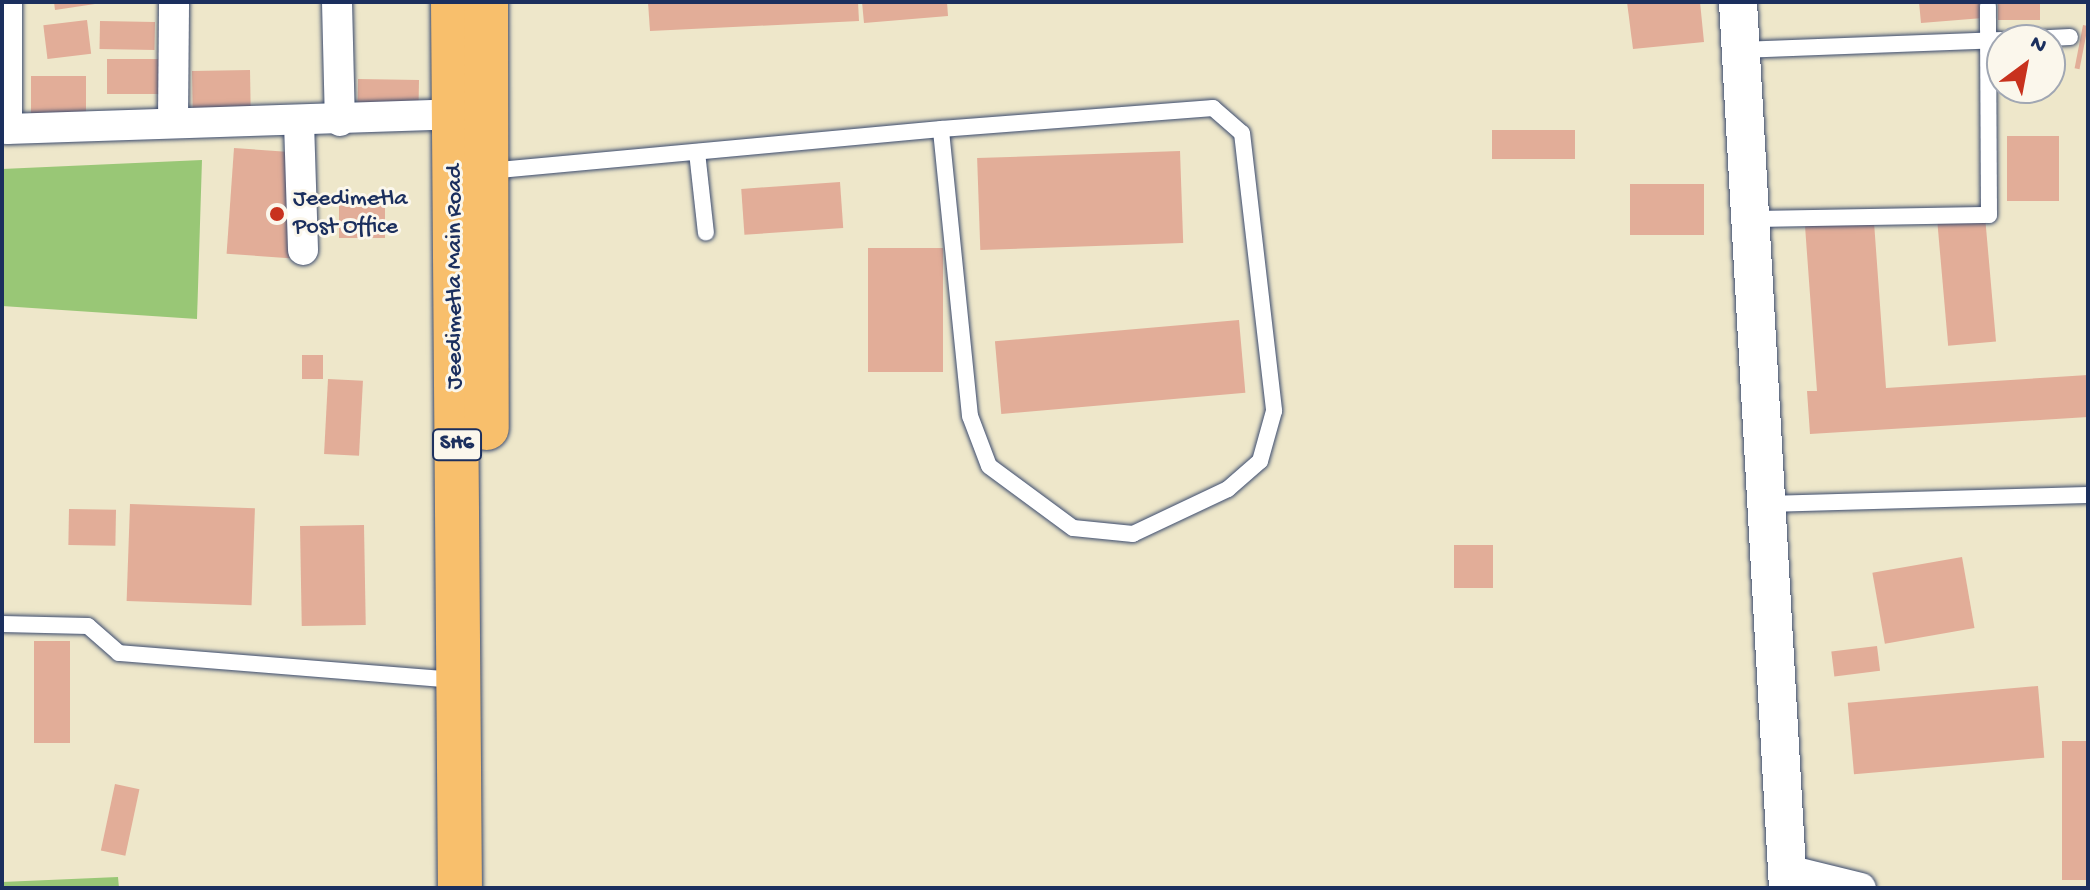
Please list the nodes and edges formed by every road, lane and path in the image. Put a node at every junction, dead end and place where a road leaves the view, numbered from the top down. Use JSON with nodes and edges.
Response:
{"nodes":[{"id":1,"x":7,"y":2,"type":"edge"},
{"id":2,"x":174,"y":2,"type":"edge"},
{"id":3,"x":337,"y":2,"type":"edge"},
{"id":4,"x":453,"y":2,"type":"edge"},
{"id":5,"x":486,"y":2,"type":"edge"},
{"id":6,"x":1738,"y":2,"type":"edge"},
{"id":7,"x":1988,"y":6,"type":"dead end"},
{"id":8,"x":1992,"y":24,"type":"edge"},
{"id":9,"x":2066,"y":37,"type":"edge"},
{"id":10,"x":2070,"y":37,"type":"dead end"},
{"id":11,"x":1986,"y":41,"type":"edge"},
{"id":12,"x":1740,"y":50,"type":"junction"},
{"id":13,"x":1993,"y":104,"type":"edge"},
{"id":14,"x":455,"y":114,"type":"junction"},
{"id":15,"x":173,"y":121,"type":"junction"},
{"id":16,"x":340,"y":121,"type":"junction"},
{"id":17,"x":299,"y":122,"type":"junction"},
{"id":18,"x":941,"y":129,"type":"junction"},
{"id":19,"x":697,"y":152,"type":"junction"},
{"id":20,"x":488,"y":171,"type":"junction"},
{"id":21,"x":1750,"y":219,"type":"junction"},
{"id":22,"x":706,"y":233,"type":"dead end"},
{"id":23,"x":303,"y":250,"type":"dead end"},
{"id":24,"x":2088,"y":495,"type":"edge"},
{"id":25,"x":1766,"y":504,"type":"junction"},
{"id":26,"x":2,"y":624,"type":"edge"},
{"id":27,"x":459,"y":680,"type":"junction"},
{"id":28,"x":1788,"y":879,"type":"edge"},
{"id":29,"x":460,"y":888,"type":"edge"},
{"id":30,"x":486,"y":888,"type":"edge"},
{"id":31,"x":1861,"y":888,"type":"edge"}],
"edges":[{"from":1,"to":15,"type":"street"},
{"from":2,"to":15,"type":"street"},
{"from":3,"to":16,"type":"street"},
{"from":4,"to":14,"type":"main road","name":"Jeedimetla Main Road","number":"SH6"},
{"from":5,"to":20,"type":"main road","name":"Jeedimetla Main Road","number":"SH6"},
{"from":6,"to":12,"type":"street"},
{"from":7,"to":8,"type":"lane"},
{"from":9,"to":10,"type":"lane"},
{"from":11,"to":12,"type":"lane"},
{"from":12,"to":21,"type":"street"},
{"from":13,"to":21,"type":"lane"},
{"from":14,"to":16,"type":"street"},
{"from":14,"to":27,"type":"main road","name":"Jeedimetla Main Road","number":"SH6"},
{"from":15,"to":17,"type":"street"},
{"from":16,"to":17,"type":"street"},
{"from":17,"to":23,"type":"street"},
{"from":18,"to":18,"type":"lane"},
{"from":18,"to":19,"type":"lane"},
{"from":19,"to":20,"type":"lane"},
{"from":19,"to":22,"type":"lane"},
{"from":20,"to":30,"type":"main road","name":"Jeedimetla Main Road","number":"SH6"},
{"from":21,"to":25,"type":"street"},
{"from":24,"to":25,"type":"lane"},
{"from":25,"to":28,"type":"street"},
{"from":26,"to":27,"type":"lane"},
{"from":27,"to":29,"type":"main road","name":"Jeedimetla Main Road","number":"SH6"},
{"from":28,"to":31,"type":"street"}]}
